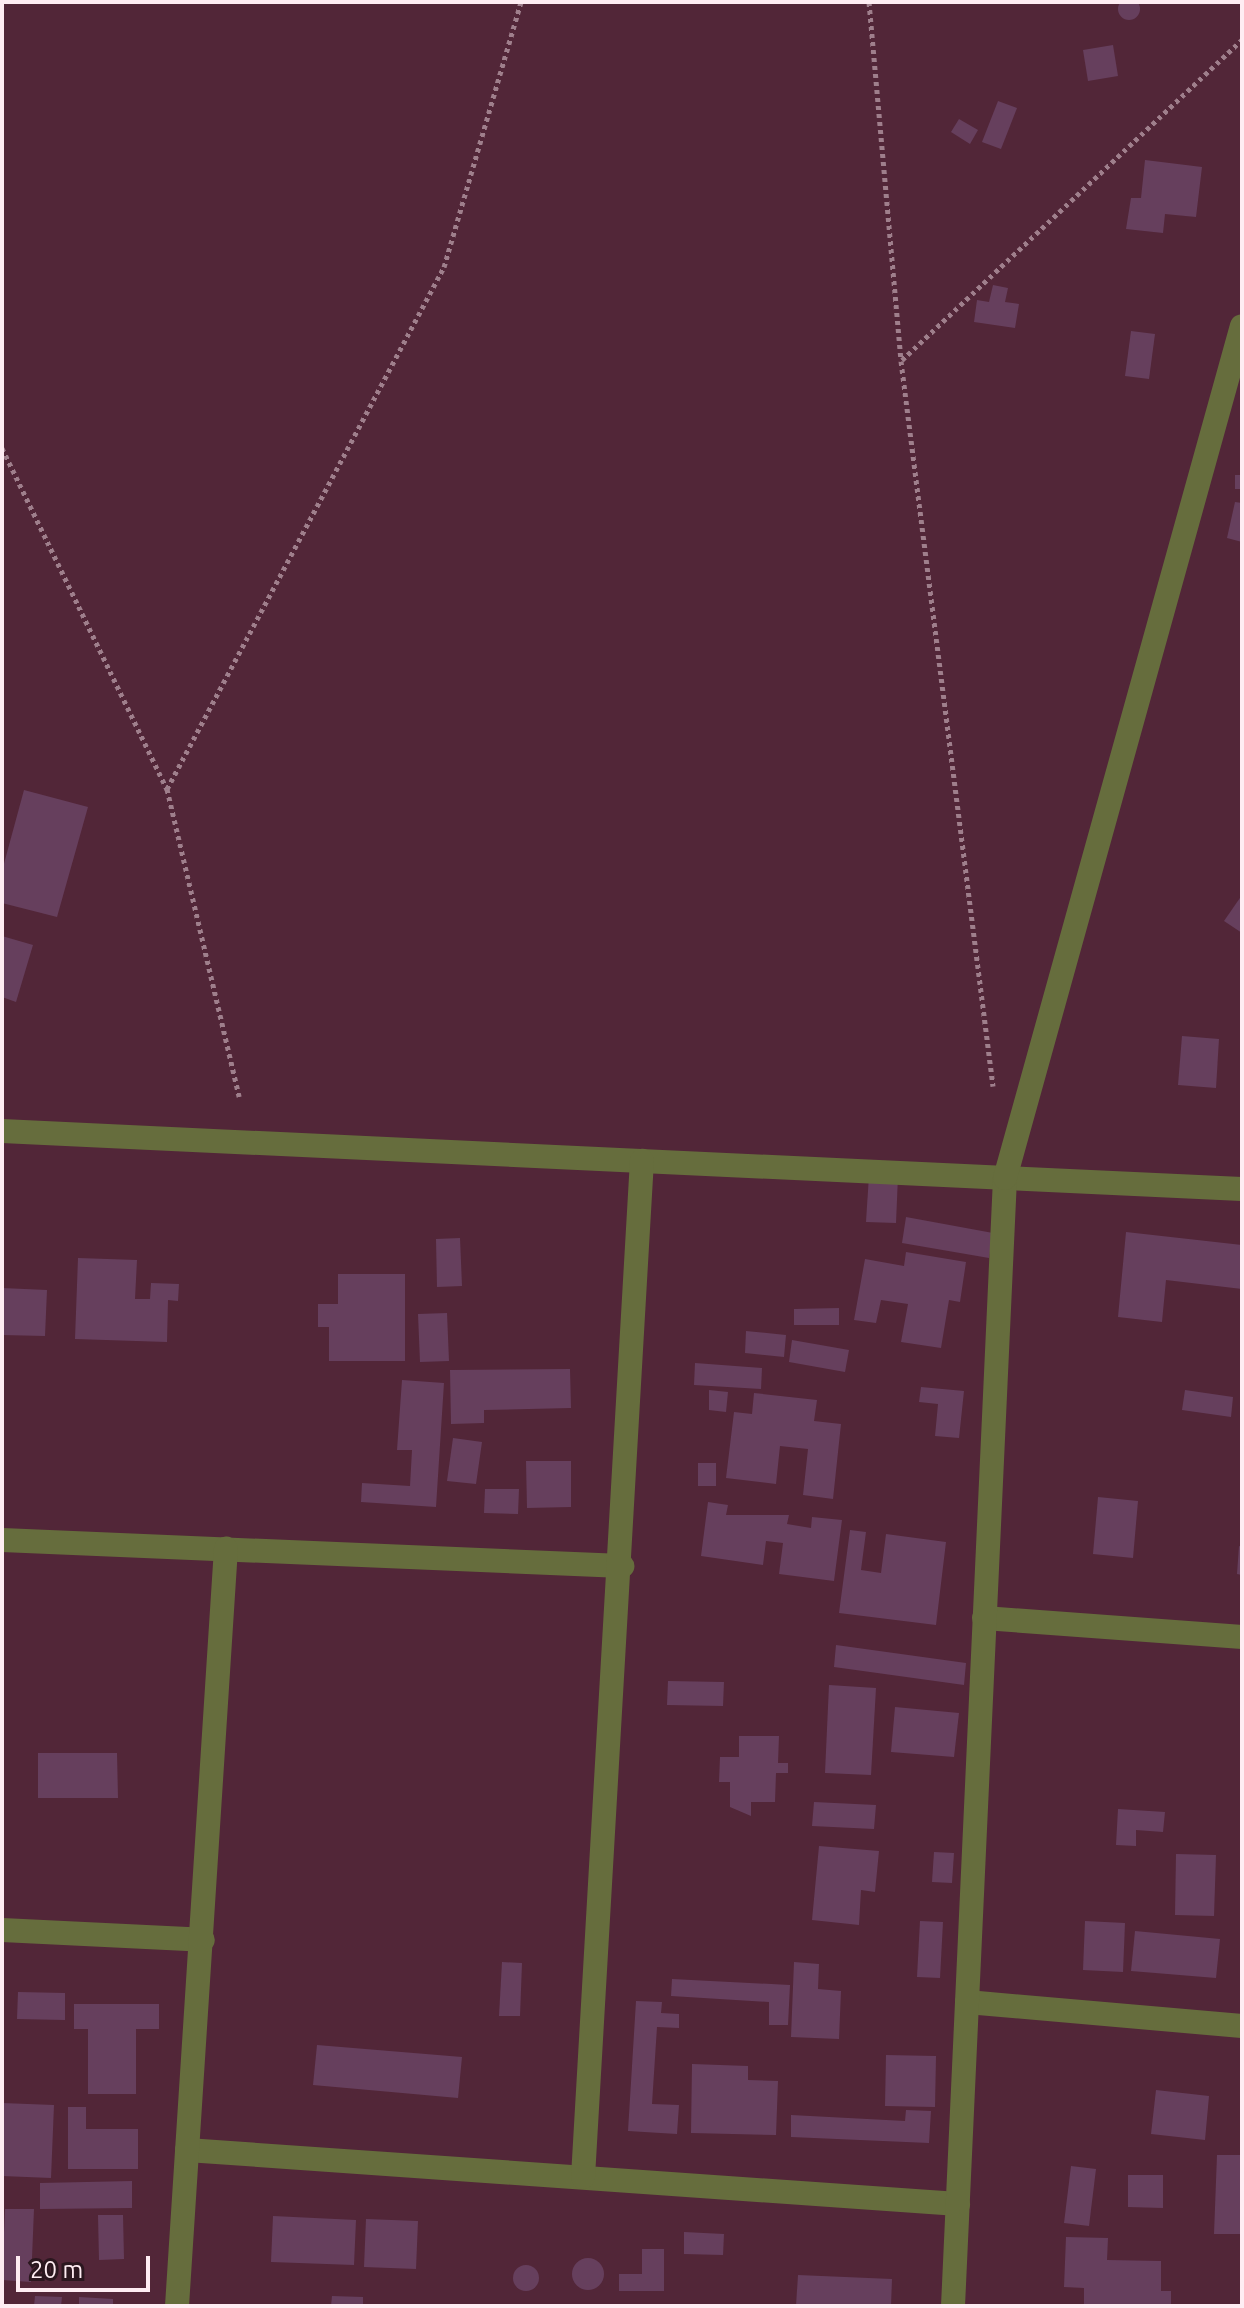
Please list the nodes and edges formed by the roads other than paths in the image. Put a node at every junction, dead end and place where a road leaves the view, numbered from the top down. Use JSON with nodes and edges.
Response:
{"nodes":[{"id":1,"x":1242,"y":326,"type":"edge"},
{"id":2,"x":2,"y":1131,"type":"edge"},
{"id":3,"x":642,"y":1161,"type":"junction"},
{"id":4,"x":1005,"y":1178,"type":"junction"},
{"id":5,"x":1242,"y":1189,"type":"edge"},
{"id":6,"x":2,"y":1540,"type":"edge"},
{"id":7,"x":226,"y":1549,"type":"junction"},
{"id":8,"x":622,"y":1566,"type":"junction"},
{"id":9,"x":984,"y":1618,"type":"junction"},
{"id":10,"x":1242,"y":1637,"type":"edge"},
{"id":11,"x":2,"y":1930,"type":"edge"},
{"id":12,"x":203,"y":1940,"type":"junction"},
{"id":13,"x":967,"y":2002,"type":"junction"},
{"id":14,"x":1242,"y":2026,"type":"edge"},
{"id":15,"x":187,"y":2150,"type":"junction"},
{"id":16,"x":583,"y":2177,"type":"junction"},
{"id":17,"x":958,"y":2204,"type":"junction"},
{"id":18,"x":177,"y":2306,"type":"edge"},
{"id":19,"x":953,"y":2306,"type":"edge"}],
"edges":[{"from":1,"to":4,"type":"street"},
{"from":2,"to":3,"type":"street"},
{"from":3,"to":4,"type":"street"},
{"from":3,"to":8,"type":"street"},
{"from":4,"to":5,"type":"street"},
{"from":4,"to":9,"type":"street"},
{"from":6,"to":7,"type":"street"},
{"from":7,"to":8,"type":"street"},
{"from":7,"to":12,"type":"street"},
{"from":8,"to":16,"type":"street"},
{"from":9,"to":10,"type":"street"},
{"from":9,"to":13,"type":"street"},
{"from":11,"to":12,"type":"street"},
{"from":12,"to":15,"type":"street"},
{"from":13,"to":14,"type":"street"},
{"from":13,"to":17,"type":"street"},
{"from":15,"to":16,"type":"street"},
{"from":15,"to":18,"type":"street"},
{"from":16,"to":17,"type":"street"},
{"from":17,"to":19,"type":"street"}]}
